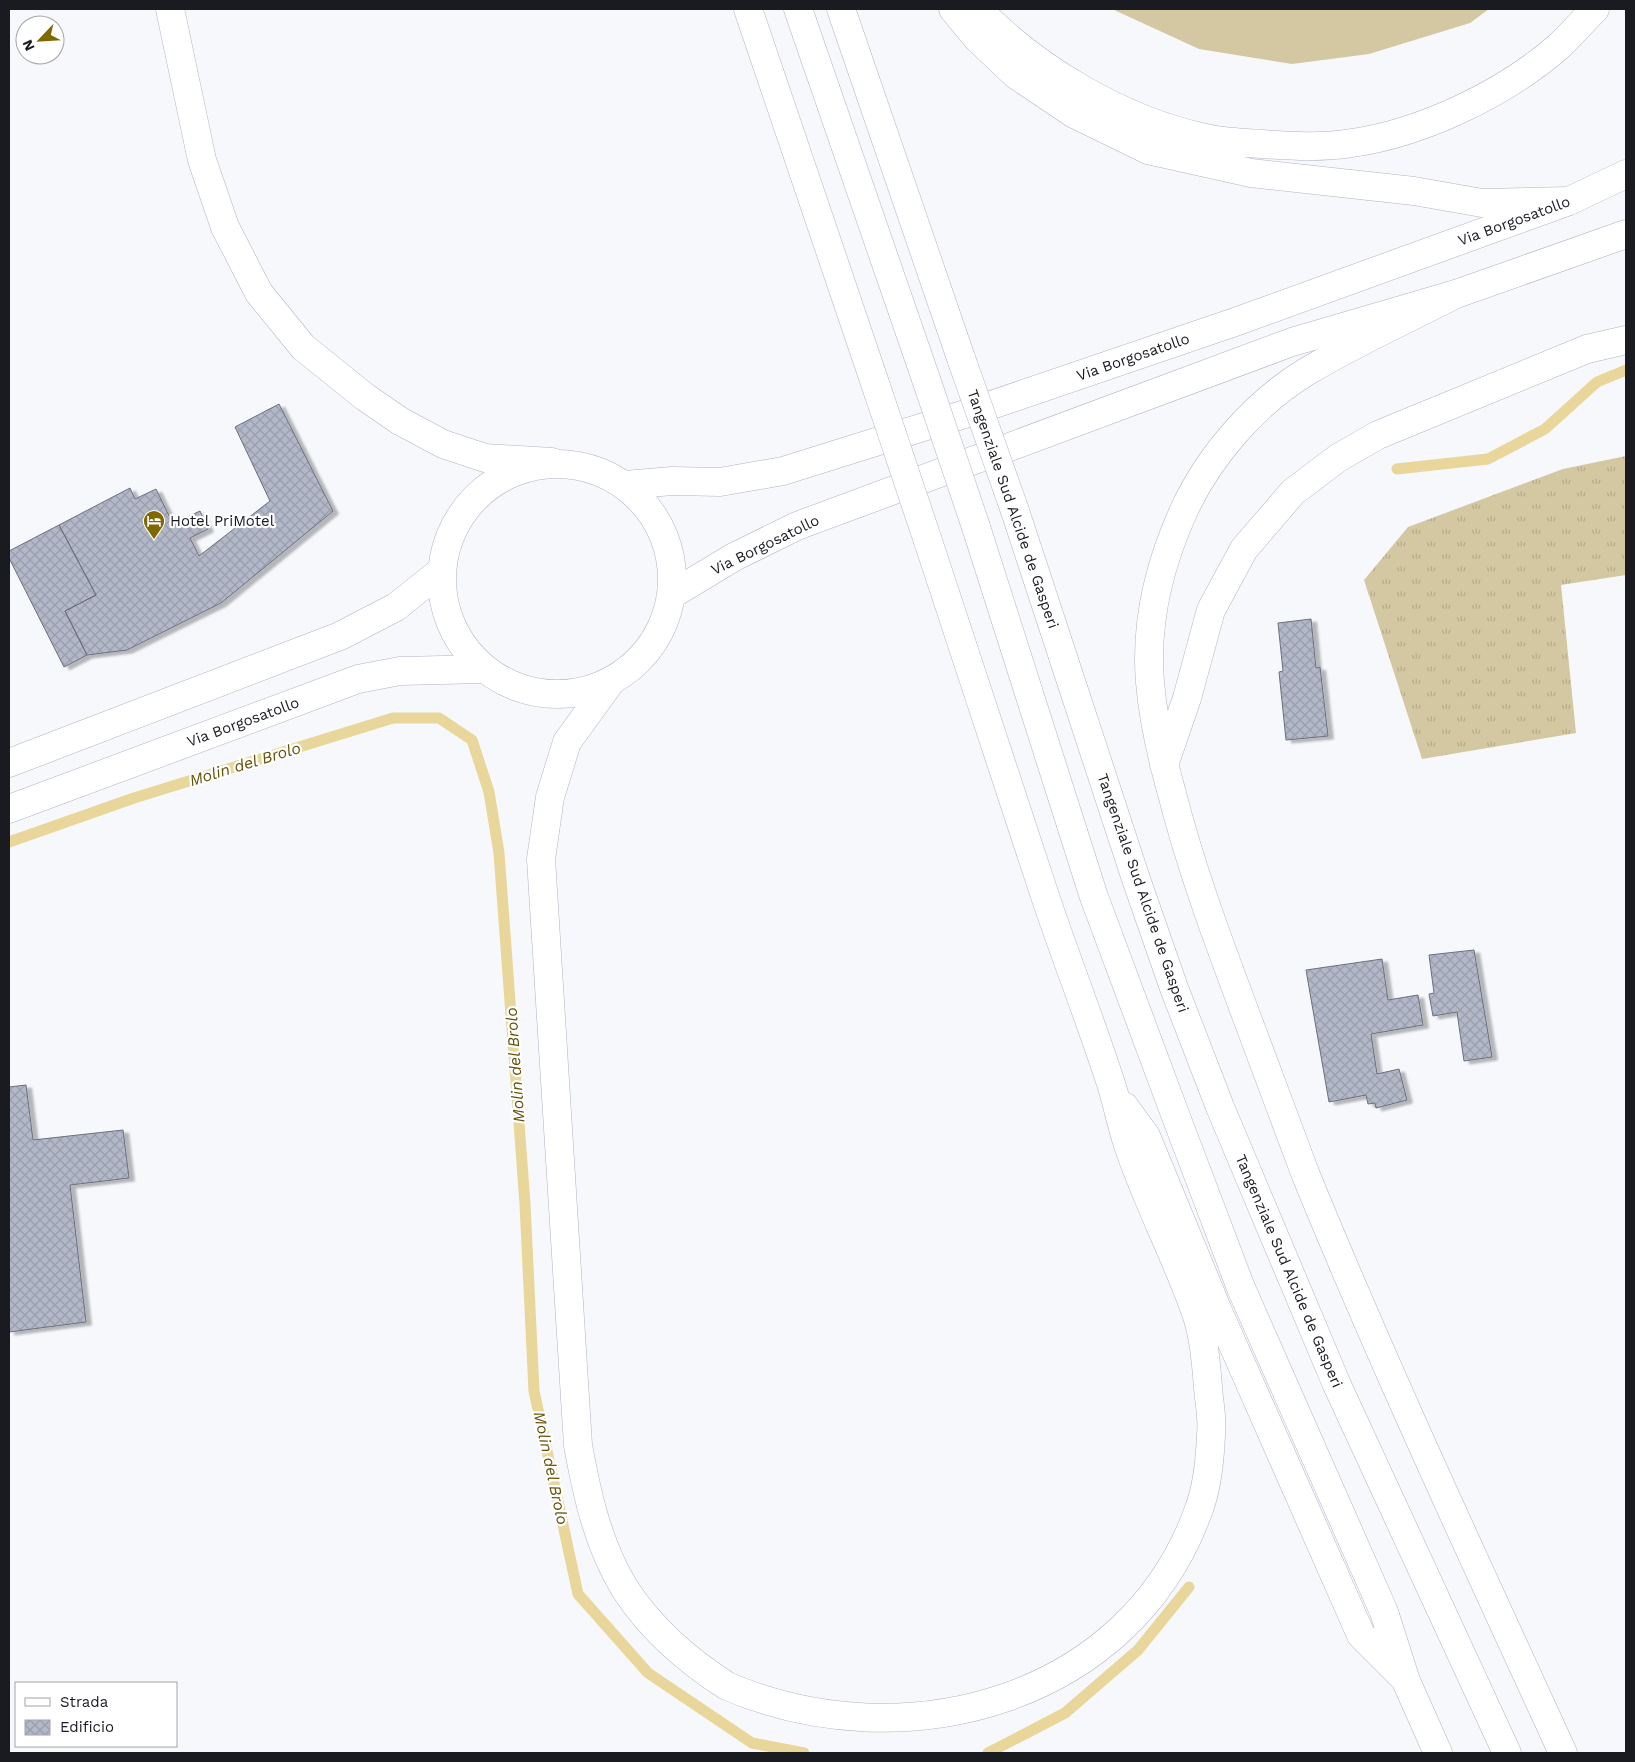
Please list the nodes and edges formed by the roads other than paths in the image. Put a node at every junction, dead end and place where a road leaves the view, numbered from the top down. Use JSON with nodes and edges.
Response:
{"nodes":[{"id":1,"x":170,"y":9,"type":"edge"},
{"id":2,"x":748,"y":9,"type":"edge"},
{"id":3,"x":798,"y":9,"type":"edge"},
{"id":4,"x":841,"y":9,"type":"edge"},
{"id":5,"x":953,"y":9,"type":"edge"},
{"id":6,"x":978,"y":9,"type":"edge"},
{"id":7,"x":1595,"y":9,"type":"edge"},
{"id":8,"x":1626,"y":174,"type":"edge"},
{"id":9,"x":1569,"y":201,"type":"junction"},
{"id":10,"x":1626,"y":234,"type":"edge"},
{"id":11,"x":1456,"y":294,"type":"junction"},
{"id":12,"x":1626,"y":340,"type":"edge"},
{"id":13,"x":552,"y":462,"type":"junction"},
{"id":14,"x":625,"y":485,"type":"junction"},
{"id":15,"x":441,"y":571,"type":"junction"},
{"id":16,"x":671,"y":595,"type":"junction"},
{"id":17,"x":485,"y":669,"type":"junction"},
{"id":18,"x":612,"y":680,"type":"junction"},
{"id":19,"x":9,"y":763,"type":"edge"},
{"id":20,"x":1164,"y":765,"type":"junction"},
{"id":21,"x":9,"y":809,"type":"edge"},
{"id":22,"x":1113,"y":1091,"type":"junction"},
{"id":23,"x":1406,"y":1681,"type":"junction"},
{"id":24,"x":1438,"y":1753,"type":"edge"},
{"id":25,"x":1507,"y":1753,"type":"edge"},
{"id":26,"x":1563,"y":1753,"type":"edge"}],
"edges":[{"from":1,"to":13,"type":"main road"},
{"from":2,"to":22,"type":"main road","bridge":true},
{"from":3,"to":23,"type":"main road","bridge":true},
{"from":4,"to":25,"type":"main road","name":"Tangenziale Sud Alcide de Gasperi","bridge":true},
{"from":5,"to":9,"type":"main road"},
{"from":6,"to":7,"type":"main road"},
{"from":8,"to":9,"type":"main road","name":"Via Borgosatollo"},
{"from":9,"to":14,"type":"main road","name":"Via Borgosatollo"},
{"from":10,"to":11,"type":"main road","name":"Via Borgosatollo"},
{"from":11,"to":16,"type":"main road","name":"Via Borgosatollo"},
{"from":11,"to":20,"type":"main road"},
{"from":12,"to":20,"type":"main road"},
{"from":13,"to":14,"type":"main road"},
{"from":13,"to":15,"type":"main road"},
{"from":14,"to":16,"type":"main road"},
{"from":15,"to":17,"type":"main road"},
{"from":15,"to":19,"type":"main road"},
{"from":16,"to":18,"type":"main road"},
{"from":17,"to":18,"type":"main road"},
{"from":17,"to":21,"type":"main road","name":"Via Borgosatollo"},
{"from":18,"to":22,"type":"main road"},
{"from":20,"to":26,"type":"main road"},
{"from":22,"to":23,"type":"main road"},
{"from":23,"to":24,"type":"main road"}]}
